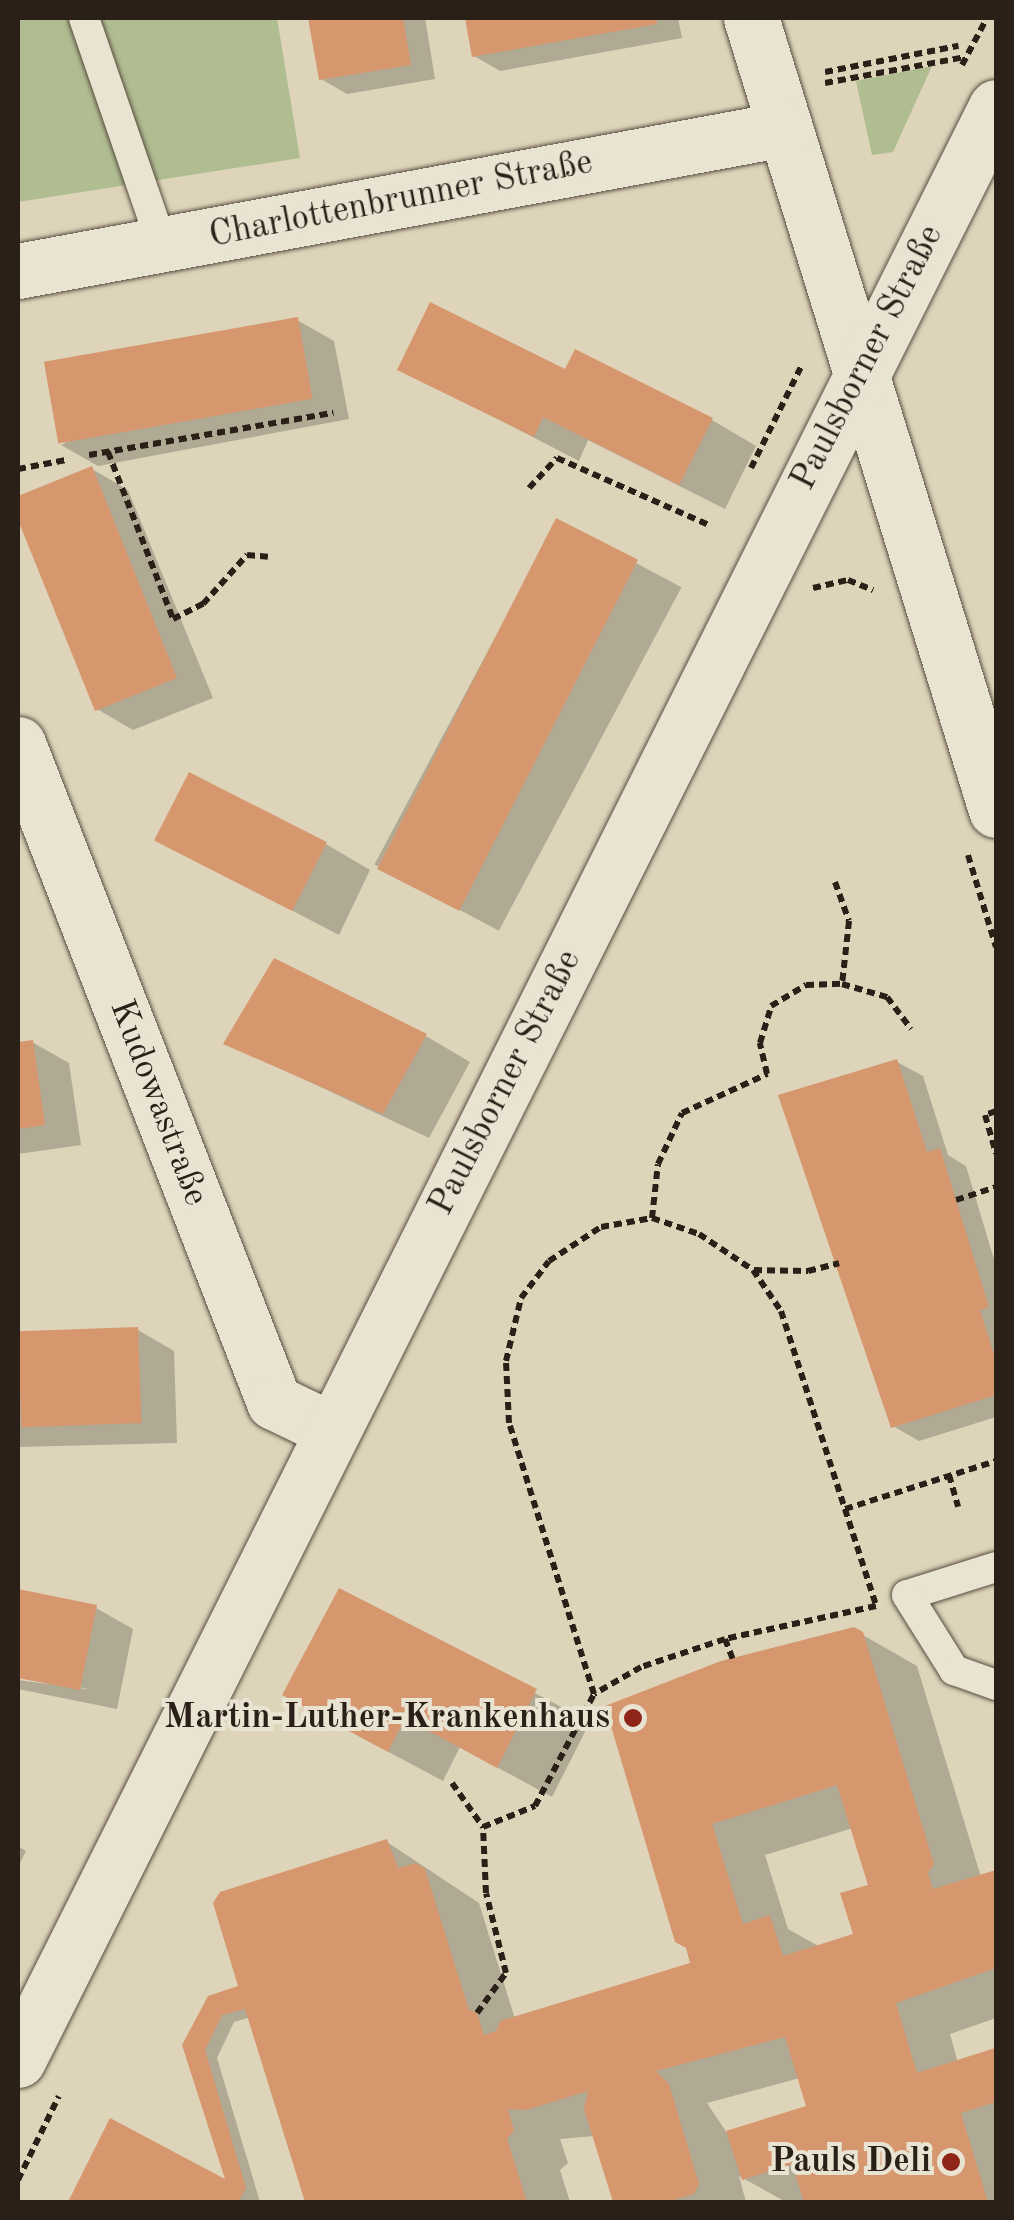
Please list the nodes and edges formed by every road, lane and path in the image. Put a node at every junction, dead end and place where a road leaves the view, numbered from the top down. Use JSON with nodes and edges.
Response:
{"nodes":[{"id":1,"x":84,"y":18,"type":"edge"},
{"id":2,"x":750,"y":18,"type":"edge"},
{"id":3,"x":958,"y":46,"type":"dead end"},
{"id":4,"x":985,"y":54,"type":"dead end"},
{"id":5,"x":825,"y":72,"type":"dead end"},
{"id":6,"x":818,"y":85,"type":"dead end"},
{"id":7,"x":996,"y":107,"type":"edge"},
{"id":8,"x":784,"y":129,"type":"junction"},
{"id":9,"x":162,"y":245,"type":"junction"},
{"id":10,"x":18,"y":270,"type":"edge"},
{"id":11,"x":860,"y":370,"type":"junction"},
{"id":12,"x":333,"y":413,"type":"dead end"},
{"id":13,"x":108,"y":452,"type":"junction"},
{"id":14,"x":89,"y":456,"type":"dead end"},
{"id":15,"x":66,"y":460,"type":"dead end"},
{"id":16,"x":18,"y":469,"type":"edge"},
{"id":17,"x":529,"y":488,"type":"dead end"},
{"id":18,"x":710,"y":526,"type":"dead end"},
{"id":19,"x":268,"y":557,"type":"dead end"},
{"id":20,"x":812,"y":589,"type":"dead end"},
{"id":21,"x":880,"y":594,"type":"dead end"},
{"id":22,"x":18,"y":744,"type":"edge"},
{"id":23,"x":996,"y":810,"type":"edge"},
{"id":24,"x":835,"y":882,"type":"dead end"},
{"id":25,"x":842,"y":984,"type":"junction"},
{"id":26,"x":912,"y":1029,"type":"dead end"},
{"id":27,"x":996,"y":1111,"type":"edge"},
{"id":28,"x":996,"y":1153,"type":"edge"},
{"id":29,"x":996,"y":1187,"type":"edge"},
{"id":30,"x":956,"y":1200,"type":"dead end"},
{"id":31,"x":652,"y":1218,"type":"junction"},
{"id":32,"x":839,"y":1263,"type":"dead end"},
{"id":33,"x":753,"y":1270,"type":"junction"},
{"id":34,"x":332,"y":1430,"type":"junction"},
{"id":35,"x":996,"y":1460,"type":"edge"},
{"id":36,"x":949,"y":1476,"type":"junction"},
{"id":37,"x":958,"y":1507,"type":"dead end"},
{"id":38,"x":845,"y":1508,"type":"junction"},
{"id":39,"x":996,"y":1568,"type":"edge"},
{"id":40,"x":725,"y":1638,"type":"junction"},
{"id":41,"x":733,"y":1660,"type":"dead end"},
{"id":42,"x":996,"y":1685,"type":"edge"},
{"id":43,"x":594,"y":1694,"type":"junction"},
{"id":44,"x":452,"y":1783,"type":"dead end"},
{"id":45,"x":483,"y":1826,"type":"junction"},
{"id":46,"x":478,"y":2013,"type":"dead end"},
{"id":47,"x":18,"y":2060,"type":"edge"}],
"edges":[{"from":1,"to":9,"type":"lane"},
{"from":2,"to":8,"type":"street"},
{"from":3,"to":5,"type":"path"},
{"from":4,"to":6,"type":"path"},
{"from":7,"to":11,"type":"street","name":"Paulsborner Straße"},
{"from":8,"to":9,"type":"street","name":"Charlottenbrunner Straße"},
{"from":8,"to":11,"type":"street"},
{"from":9,"to":10,"type":"street","name":"Charlottenbrunner Straße"},
{"from":11,"to":23,"type":"street"},
{"from":11,"to":34,"type":"street","name":"Paulsborner Straße"},
{"from":12,"to":13,"type":"path"},
{"from":13,"to":14,"type":"path"},
{"from":13,"to":19,"type":"path"},
{"from":15,"to":16,"type":"path"},
{"from":17,"to":18,"type":"path"},
{"from":20,"to":21,"type":"path"},
{"from":22,"to":34,"type":"street","name":"Kudowastraße"},
{"from":24,"to":25,"type":"path"},
{"from":25,"to":26,"type":"path"},
{"from":25,"to":31,"type":"path"},
{"from":27,"to":28,"type":"path"},
{"from":29,"to":30,"type":"path"},
{"from":31,"to":33,"type":"path"},
{"from":31,"to":43,"type":"path"},
{"from":32,"to":33,"type":"path"},
{"from":33,"to":38,"type":"path"},
{"from":34,"to":47,"type":"street","name":"Paulsborner Straße"},
{"from":35,"to":36,"type":"path"},
{"from":36,"to":37,"type":"path"},
{"from":36,"to":38,"type":"path"},
{"from":38,"to":40,"type":"path"},
{"from":39,"to":42,"type":"lane"},
{"from":40,"to":41,"type":"path"},
{"from":40,"to":43,"type":"path"},
{"from":43,"to":45,"type":"path"},
{"from":44,"to":45,"type":"path"},
{"from":45,"to":46,"type":"path"}]}
